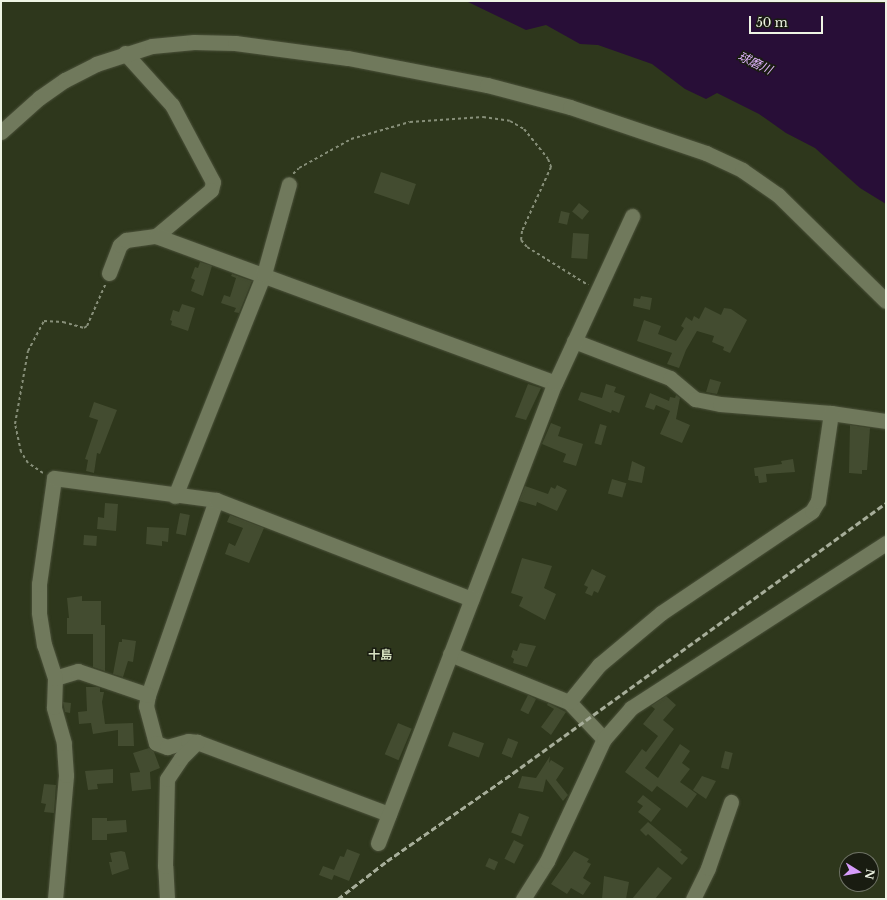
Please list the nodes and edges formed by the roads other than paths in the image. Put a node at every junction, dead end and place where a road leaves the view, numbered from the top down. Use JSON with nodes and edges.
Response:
{"nodes":[{"id":1,"x":125,"y":53,"type":"junction"},
{"id":2,"x":1,"y":132,"type":"edge"},
{"id":3,"x":289,"y":184,"type":"road end"},
{"id":4,"x":632,"y":216,"type":"dead end"},
{"id":5,"x":156,"y":236,"type":"junction"},
{"id":6,"x":109,"y":273,"type":"road end"},
{"id":7,"x":264,"y":274,"type":"junction"},
{"id":8,"x":886,"y":301,"type":"edge"},
{"id":9,"x":574,"y":341,"type":"junction"},
{"id":10,"x":555,"y":384,"type":"junction"},
{"id":11,"x":831,"y":413,"type":"junction"},
{"id":12,"x":886,"y":421,"type":"edge"},
{"id":13,"x":175,"y":496,"type":"junction"},
{"id":14,"x":216,"y":500,"type":"junction"},
{"id":15,"x":886,"y":543,"type":"edge"},
{"id":16,"x":471,"y":599,"type":"junction"},
{"id":17,"x":450,"y":654,"type":"junction"},
{"id":18,"x":55,"y":678,"type":"junction"},
{"id":19,"x":148,"y":695,"type":"junction"},
{"id":20,"x":569,"y":702,"type":"junction"},
{"id":21,"x":604,"y":739,"type":"junction"},
{"id":22,"x":197,"y":742,"type":"junction"},
{"id":23,"x":731,"y":802,"type":"dead end"},
{"id":24,"x":389,"y":814,"type":"junction"},
{"id":25,"x":378,"y":843,"type":"dead end"},
{"id":26,"x":55,"y":899,"type":"edge"},
{"id":27,"x":167,"y":899,"type":"edge"},
{"id":28,"x":523,"y":899,"type":"edge"},
{"id":29,"x":692,"y":899,"type":"edge"}],
"edges":[{"from":1,"to":2,"type":"street"},
{"from":1,"to":5,"type":"street"},
{"from":1,"to":8,"type":"street"},
{"from":3,"to":7,"type":"street"},
{"from":4,"to":9,"type":"street"},
{"from":5,"to":6,"type":"street"},
{"from":5,"to":7,"type":"street"},
{"from":7,"to":10,"type":"street"},
{"from":7,"to":13,"type":"street"},
{"from":9,"to":10,"type":"street"},
{"from":9,"to":11,"type":"street"},
{"from":10,"to":16,"type":"street"},
{"from":11,"to":12,"type":"street"},
{"from":11,"to":20,"type":"street"},
{"from":13,"to":14,"type":"street"},
{"from":13,"to":18,"type":"street"},
{"from":14,"to":16,"type":"street"},
{"from":14,"to":19,"type":"street"},
{"from":15,"to":21,"type":"street"},
{"from":16,"to":17,"type":"street"},
{"from":17,"to":20,"type":"street"},
{"from":17,"to":24,"type":"street"},
{"from":18,"to":19,"type":"street"},
{"from":18,"to":26,"type":"street"},
{"from":19,"to":22,"type":"street"},
{"from":20,"to":21,"type":"street"},
{"from":21,"to":28,"type":"street"},
{"from":22,"to":24,"type":"street"},
{"from":22,"to":27,"type":"street"},
{"from":23,"to":29,"type":"street"},
{"from":24,"to":25,"type":"street"}]}
